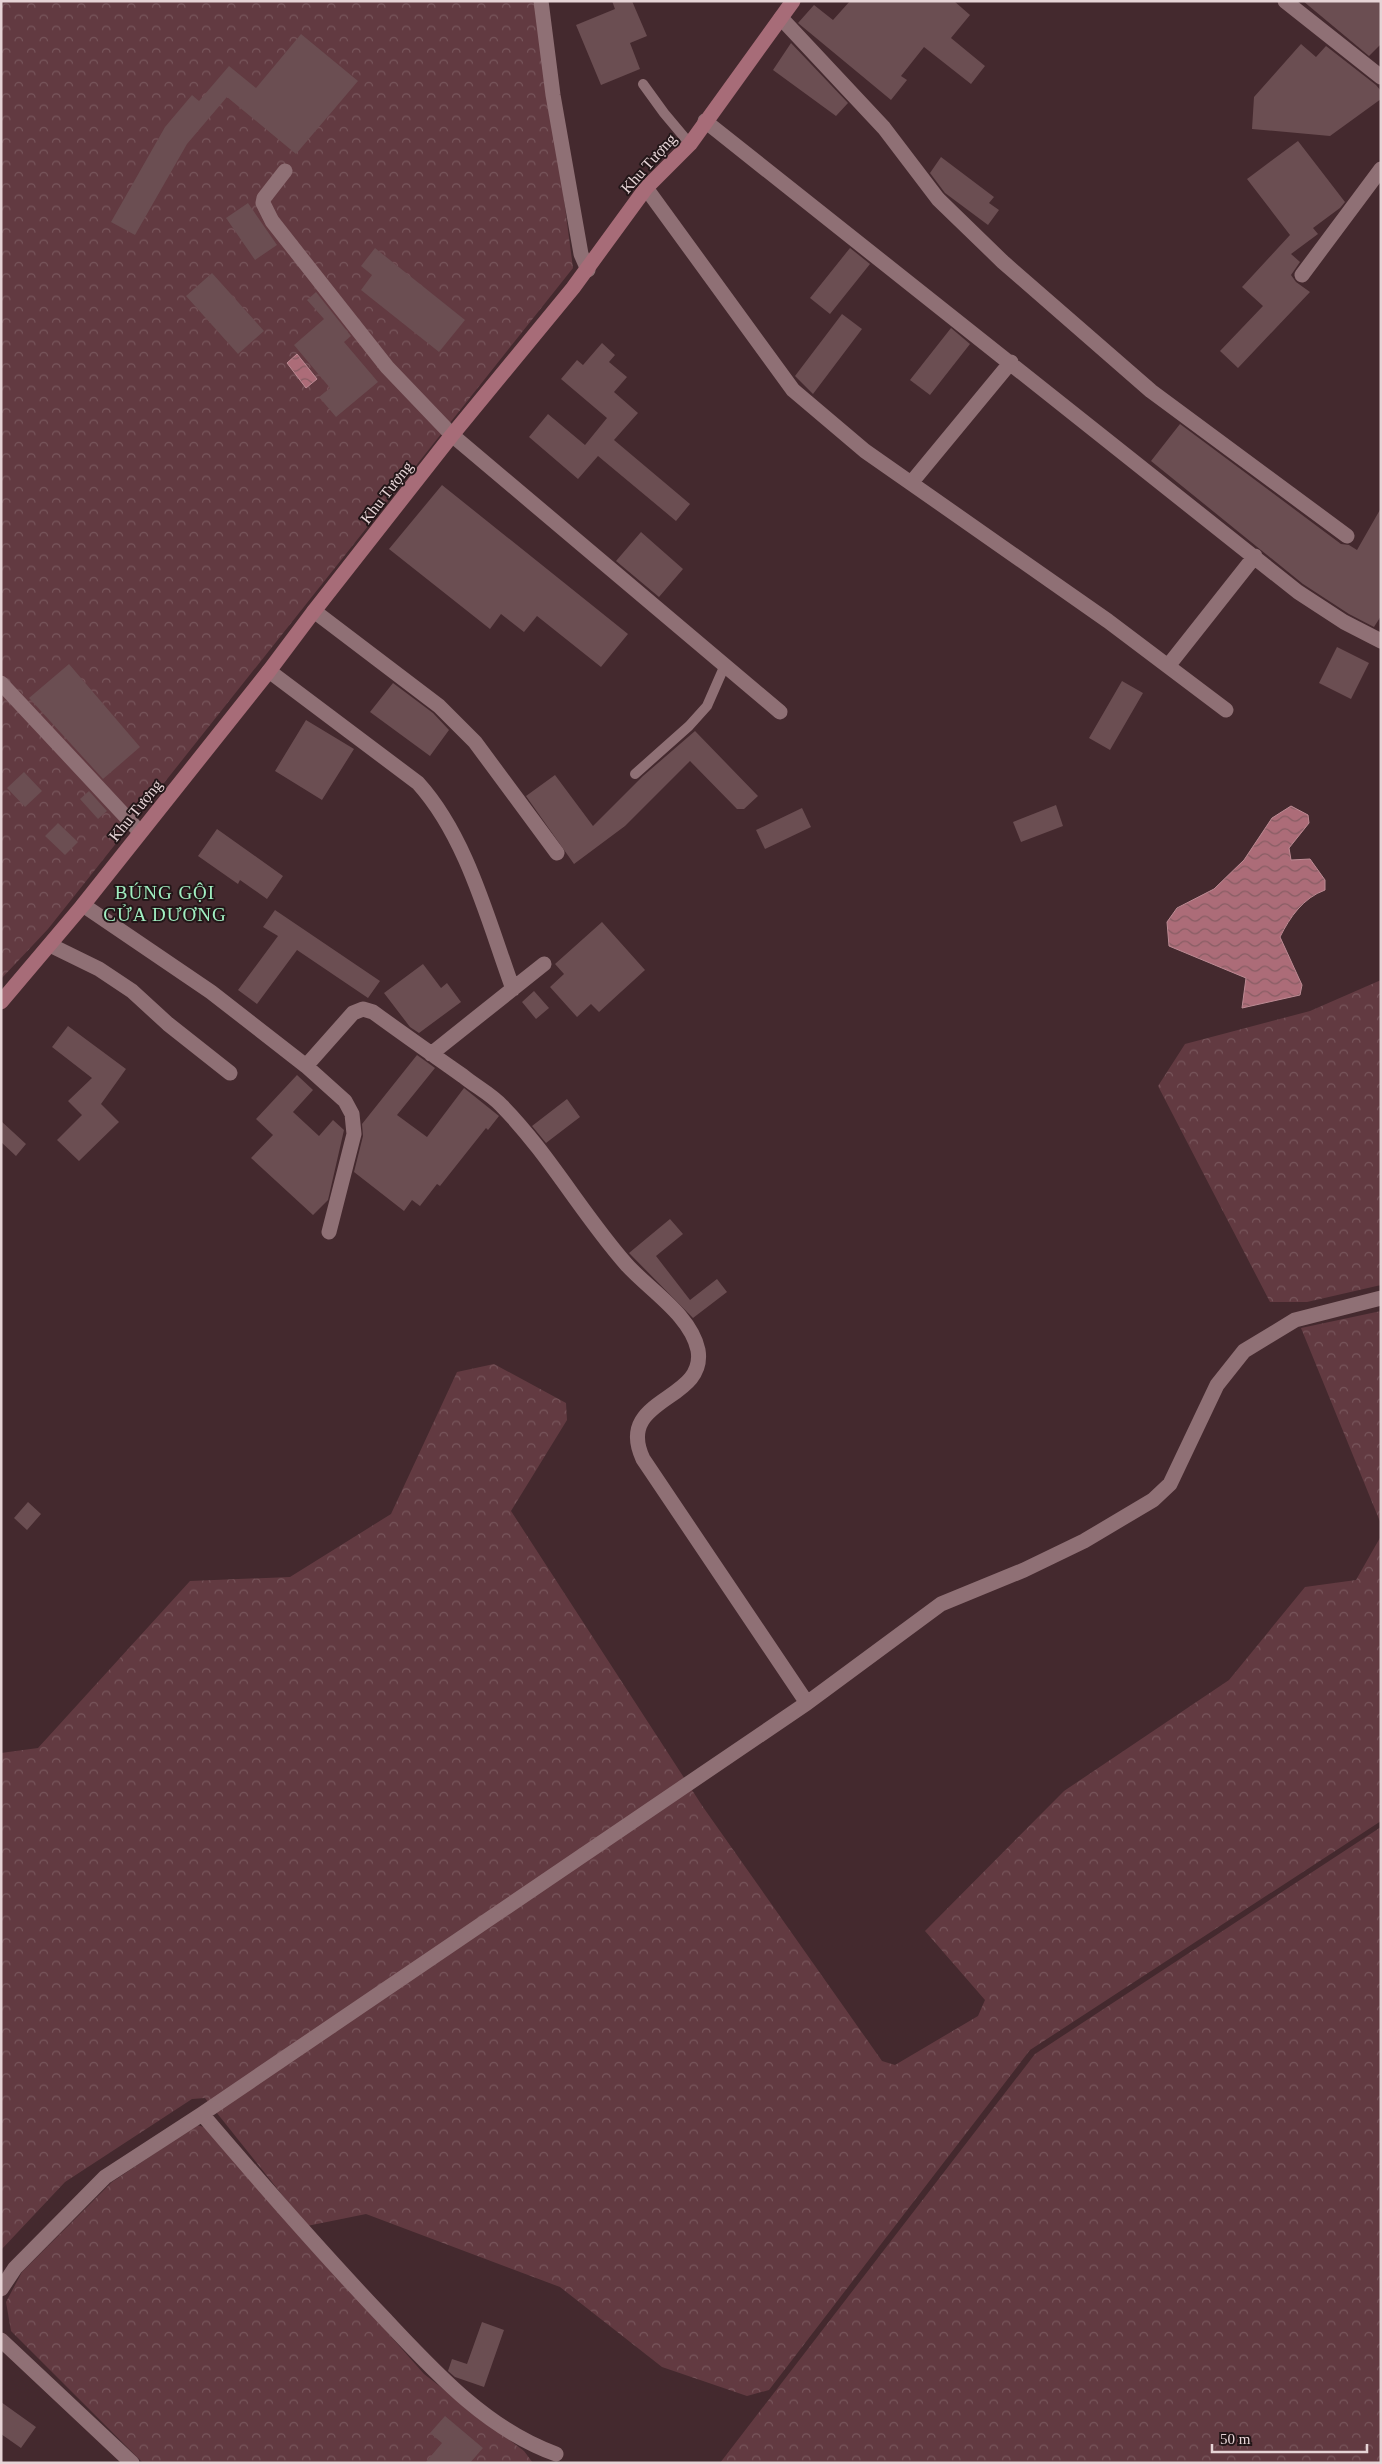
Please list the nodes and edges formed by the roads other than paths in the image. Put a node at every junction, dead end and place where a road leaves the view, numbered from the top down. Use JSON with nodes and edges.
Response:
{"nodes":[{"id":1,"x":541,"y":1,"type":"edge"},
{"id":2,"x":793,"y":1,"type":"edge"},
{"id":3,"x":1285,"y":1,"type":"edge"},
{"id":4,"x":781,"y":18,"type":"junction"},
{"id":5,"x":1381,"y":77,"type":"edge"},
{"id":6,"x":643,"y":84,"type":"dead end"},
{"id":7,"x":705,"y":121,"type":"junction"},
{"id":8,"x":690,"y":144,"type":"junction"},
{"id":9,"x":1381,"y":169,"type":"edge"},
{"id":10,"x":285,"y":171,"type":"dead end"},
{"id":11,"x":646,"y":188,"type":"junction"},
{"id":12,"x":588,"y":270,"type":"junction"},
{"id":13,"x":1302,"y":275,"type":"dead end"},
{"id":14,"x":1010,"y":362,"type":"junction"},
{"id":15,"x":452,"y":435,"type":"junction"},
{"id":16,"x":911,"y":483,"type":"junction"},
{"id":17,"x":1347,"y":536,"type":"dead end"},
{"id":18,"x":1255,"y":556,"type":"junction"},
{"id":19,"x":314,"y":611,"type":"junction"},
{"id":20,"x":1381,"y":641,"type":"edge"},
{"id":21,"x":725,"y":665,"type":"junction"},
{"id":22,"x":1168,"y":666,"type":"junction"},
{"id":23,"x":269,"y":671,"type":"junction"},
{"id":24,"x":1,"y":683,"type":"edge"},
{"id":25,"x":1226,"y":710,"type":"dead end"},
{"id":26,"x":780,"y":712,"type":"dead end"},
{"id":27,"x":636,"y":774,"type":"dead end"},
{"id":28,"x":140,"y":832,"type":"junction"},
{"id":29,"x":557,"y":853,"type":"dead end"},
{"id":30,"x":83,"y":905,"type":"junction"},
{"id":31,"x":50,"y":944,"type":"junction"},
{"id":32,"x":544,"y":964,"type":"dead end"},
{"id":33,"x":513,"y":989,"type":"junction"},
{"id":34,"x":3,"y":997,"type":"edge"},
{"id":35,"x":431,"y":1054,"type":"junction"},
{"id":36,"x":306,"y":1066,"type":"junction"},
{"id":37,"x":230,"y":1073,"type":"dead end"},
{"id":38,"x":330,"y":1232,"type":"dead end"},
{"id":39,"x":1381,"y":1298,"type":"edge"},
{"id":40,"x":807,"y":1703,"type":"junction"},
{"id":41,"x":202,"y":2114,"type":"junction"},
{"id":42,"x":1,"y":2289,"type":"edge"},
{"id":43,"x":1,"y":2340,"type":"edge"},
{"id":44,"x":556,"y":2454,"type":"dead end"},
{"id":45,"x":132,"y":2463,"type":"edge"}],
"edges":[{"from":1,"to":12,"type":"street"},
{"from":2,"to":4,"type":"street","name":"Khu Tượng"},
{"from":3,"to":5,"type":"street"},
{"from":4,"to":7,"type":"street","name":"Khu Tượng"},
{"from":4,"to":17,"type":"street"},
{"from":6,"to":8,"type":"lane"},
{"from":7,"to":8,"type":"street","name":"Khu Tượng"},
{"from":7,"to":14,"type":"street"},
{"from":8,"to":11,"type":"street","name":"Khu Tượng"},
{"from":9,"to":13,"type":"street"},
{"from":10,"to":15,"type":"street"},
{"from":11,"to":12,"type":"street","name":"Khu Tượng"},
{"from":11,"to":16,"type":"street"},
{"from":12,"to":15,"type":"street","name":"Khu Tượng"},
{"from":14,"to":16,"type":"street"},
{"from":14,"to":18,"type":"street"},
{"from":15,"to":19,"type":"street","name":"Khu Tượng"},
{"from":15,"to":21,"type":"street"},
{"from":16,"to":22,"type":"street"},
{"from":18,"to":20,"type":"street"},
{"from":18,"to":22,"type":"street"},
{"from":19,"to":23,"type":"street","name":"Khu Tượng"},
{"from":19,"to":29,"type":"street"},
{"from":21,"to":26,"type":"street"},
{"from":21,"to":27,"type":"lane"},
{"from":22,"to":25,"type":"street"},
{"from":23,"to":28,"type":"street","name":"Khu Tượng"},
{"from":23,"to":33,"type":"street"},
{"from":24,"to":28,"type":"street"},
{"from":28,"to":30,"type":"street","name":"Khu Tượng"},
{"from":30,"to":31,"type":"street","name":"Khu Tượng"},
{"from":30,"to":36,"type":"street"},
{"from":31,"to":34,"type":"street","name":"Khu Tượng"},
{"from":31,"to":37,"type":"street"},
{"from":32,"to":33,"type":"street"},
{"from":33,"to":35,"type":"street"},
{"from":35,"to":36,"type":"street"},
{"from":35,"to":40,"type":"street"},
{"from":36,"to":38,"type":"street"},
{"from":39,"to":40,"type":"street"},
{"from":40,"to":41,"type":"street"},
{"from":41,"to":42,"type":"street"},
{"from":41,"to":44,"type":"street"},
{"from":43,"to":45,"type":"street"}]}
